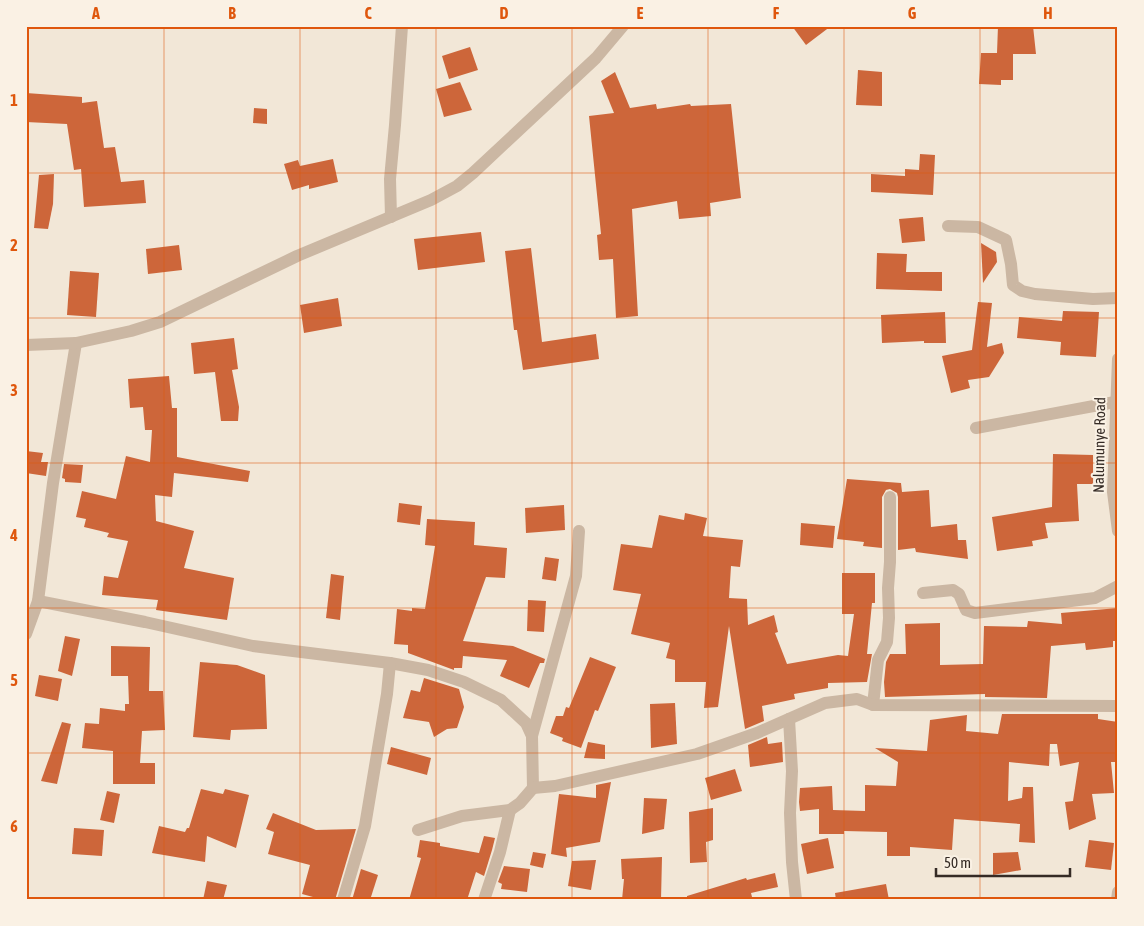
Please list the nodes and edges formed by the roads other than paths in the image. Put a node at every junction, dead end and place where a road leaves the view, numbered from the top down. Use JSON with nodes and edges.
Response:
{"nodes":[{"id":1,"x":402,"y":26,"type":"edge"},
{"id":2,"x":623,"y":26,"type":"edge"},
{"id":3,"x":392,"y":217,"type":"junction"},
{"id":4,"x":948,"y":226,"type":"dead end"},
{"id":5,"x":1118,"y":298,"type":"edge"},
{"id":6,"x":76,"y":343,"type":"junction"},
{"id":7,"x":26,"y":345,"type":"edge"},
{"id":8,"x":1118,"y":359,"type":"edge"},
{"id":9,"x":1115,"y":402,"type":"junction"},
{"id":10,"x":976,"y":428,"type":"dead end"},
{"id":11,"x":890,"y":497,"type":"dead end"},
{"id":12,"x":579,"y":531,"type":"dead end"},
{"id":13,"x":1118,"y":531,"type":"edge"},
{"id":14,"x":1118,"y":586,"type":"edge"},
{"id":15,"x":923,"y":593,"type":"dead end"},
{"id":16,"x":38,"y":601,"type":"junction"},
{"id":17,"x":26,"y":634,"type":"edge"},
{"id":18,"x":390,"y":663,"type":"junction"},
{"id":19,"x":873,"y":705,"type":"junction"},
{"id":20,"x":1118,"y":706,"type":"edge"},
{"id":21,"x":790,"y":720,"type":"junction"},
{"id":22,"x":532,"y":736,"type":"junction"},
{"id":23,"x":533,"y":788,"type":"junction"},
{"id":24,"x":510,"y":810,"type":"junction"},
{"id":25,"x":418,"y":830,"type":"dead end"},
{"id":26,"x":1118,"y":892,"type":"edge"},
{"id":27,"x":344,"y":900,"type":"edge"},
{"id":28,"x":484,"y":900,"type":"edge"},
{"id":29,"x":796,"y":900,"type":"edge"},
{"id":30,"x":1117,"y":900,"type":"edge"}],
"edges":[{"from":1,"to":3,"type":"street"},
{"from":2,"to":3,"type":"street"},
{"from":3,"to":6,"type":"street"},
{"from":4,"to":5,"type":"street"},
{"from":6,"to":7,"type":"street"},
{"from":6,"to":16,"type":"street"},
{"from":8,"to":9,"type":"street","name":"Nalumunye Road"},
{"from":9,"to":10,"type":"street"},
{"from":9,"to":13,"type":"street","name":"Nalumunye Road"},
{"from":11,"to":19,"type":"street"},
{"from":12,"to":22,"type":"street"},
{"from":14,"to":15,"type":"street"},
{"from":16,"to":17,"type":"street"},
{"from":16,"to":18,"type":"street"},
{"from":18,"to":22,"type":"street"},
{"from":18,"to":27,"type":"street"},
{"from":19,"to":20,"type":"street"},
{"from":19,"to":21,"type":"street"},
{"from":21,"to":23,"type":"street"},
{"from":21,"to":29,"type":"street"},
{"from":22,"to":23,"type":"street"},
{"from":23,"to":24,"type":"street"},
{"from":24,"to":25,"type":"street"},
{"from":24,"to":28,"type":"street"},
{"from":26,"to":30,"type":"street"}]}
